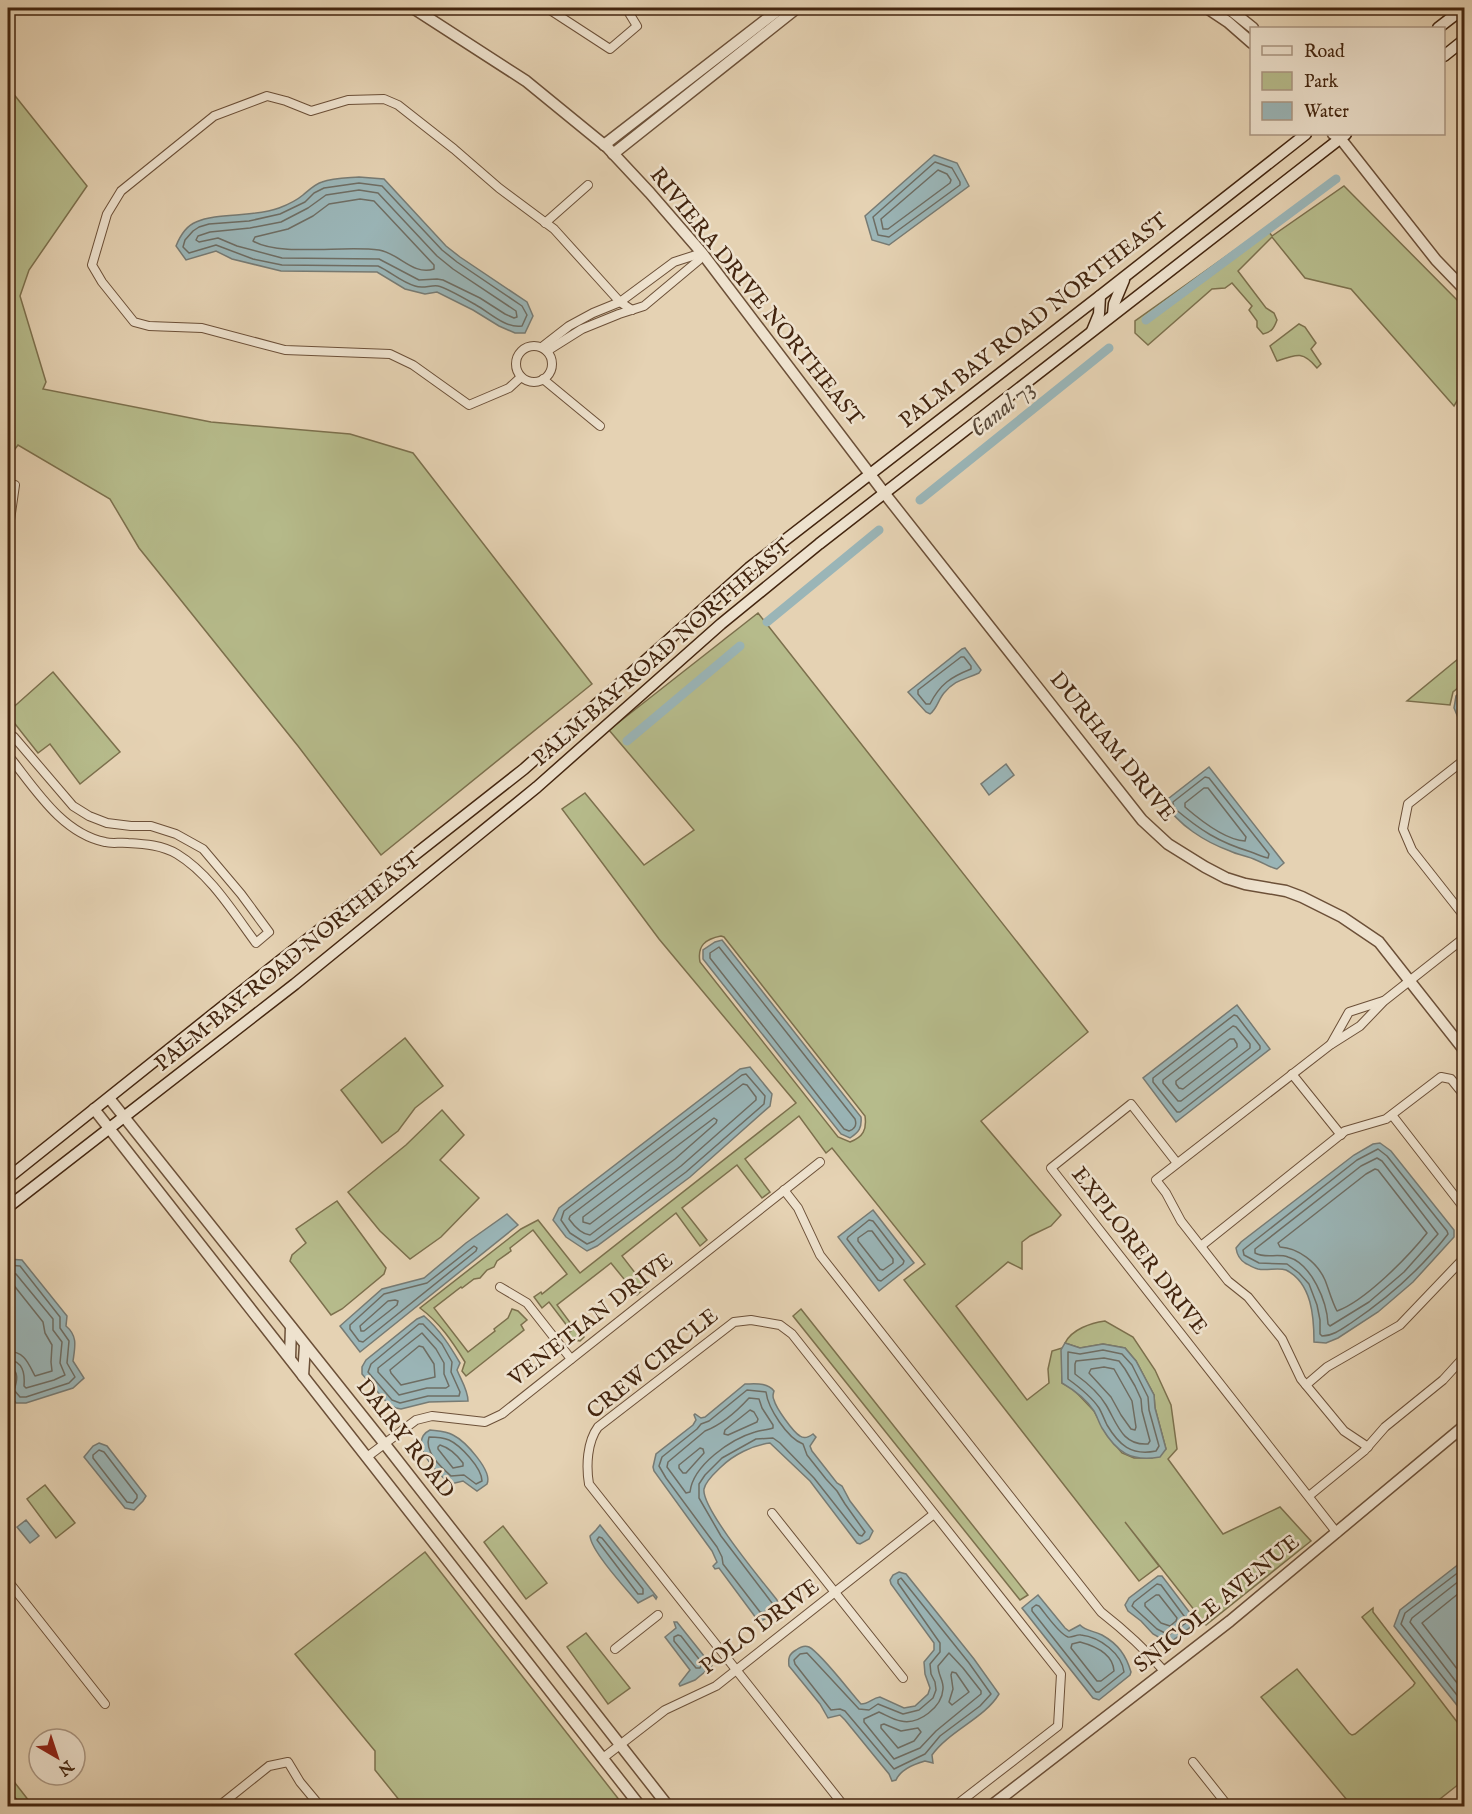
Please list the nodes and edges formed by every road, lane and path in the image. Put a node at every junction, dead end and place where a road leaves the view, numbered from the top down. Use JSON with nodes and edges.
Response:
{"nodes":[{"id":1,"x":412,"y":8,"type":"edge"},
{"id":2,"x":547,"y":8,"type":"edge"},
{"id":3,"x":626,"y":8,"type":"edge"},
{"id":4,"x":781,"y":8,"type":"edge"},
{"id":5,"x":796,"y":8,"type":"edge"},
{"id":6,"x":1207,"y":8,"type":"edge"},
{"id":7,"x":1228,"y":8,"type":"edge"},
{"id":8,"x":1464,"y":8,"type":"edge"},
{"id":9,"x":425,"y":11,"type":"edge"},
{"id":10,"x":1252,"y":27,"type":"edge"},
{"id":11,"x":1439,"y":27,"type":"edge"},
{"id":12,"x":1464,"y":40,"type":"edge"},
{"id":13,"x":1250,"y":42,"type":"edge"},
{"id":14,"x":1445,"y":54,"type":"edge"},
{"id":15,"x":1304,"y":135,"type":"edge"},
{"id":16,"x":1339,"y":135,"type":"edge"},
{"id":17,"x":604,"y":145,"type":"junction"},
{"id":18,"x":613,"y":154,"type":"junction"},
{"id":19,"x":588,"y":185,"type":"dead end"},
{"id":20,"x":545,"y":223,"type":"junction"},
{"id":21,"x":702,"y":253,"type":"junction"},
{"id":22,"x":1127,"y":274,"type":"junction"},
{"id":23,"x":1464,"y":289,"type":"edge"},
{"id":24,"x":1100,"y":296,"type":"junction"},
{"id":25,"x":620,"y":302,"type":"junction"},
{"id":26,"x":632,"y":310,"type":"junction"},
{"id":27,"x":1113,"y":315,"type":"junction"},
{"id":28,"x":1092,"y":331,"type":"junction"},
{"id":29,"x":545,"y":349,"type":"junction"},
{"id":30,"x":521,"y":377,"type":"junction"},
{"id":31,"x":543,"y":379,"type":"junction"},
{"id":32,"x":600,"y":426,"type":"dead end"},
{"id":33,"x":870,"y":473,"type":"junction"},
{"id":34,"x":15,"y":485,"type":"dead end"},
{"id":35,"x":885,"y":494,"type":"junction"},
{"id":36,"x":8,"y":534,"type":"edge"},
{"id":37,"x":8,"y":733,"type":"edge"},
{"id":38,"x":8,"y":755,"type":"edge"},
{"id":39,"x":1464,"y":760,"type":"edge"},
{"id":40,"x":524,"y":769,"type":"junction"},
{"id":41,"x":537,"y":787,"type":"junction"},
{"id":42,"x":1464,"y":916,"type":"edge"},
{"id":43,"x":1464,"y":938,"type":"edge"},
{"id":44,"x":1409,"y":982,"type":"junction"},
{"id":45,"x":1384,"y":1001,"type":"junction"},
{"id":46,"x":1330,"y":1045,"type":"junction"},
{"id":47,"x":1464,"y":1050,"type":"edge"},
{"id":48,"x":1292,"y":1074,"type":"junction"},
{"id":49,"x":1464,"y":1095,"type":"edge"},
{"id":50,"x":109,"y":1098,"type":"junction"},
{"id":51,"x":94,"y":1109,"type":"junction"},
{"id":52,"x":1392,"y":1115,"type":"junction"},
{"id":53,"x":124,"y":1117,"type":"junction"},
{"id":54,"x":108,"y":1128,"type":"junction"},
{"id":55,"x":1341,"y":1135,"type":"junction"},
{"id":56,"x":820,"y":1162,"type":"dead end"},
{"id":57,"x":1177,"y":1163,"type":"junction"},
{"id":58,"x":8,"y":1178,"type":"edge"},
{"id":59,"x":784,"y":1190,"type":"junction"},
{"id":60,"x":8,"y":1207,"type":"edge"},
{"id":61,"x":1464,"y":1208,"type":"edge"},
{"id":62,"x":1201,"y":1246,"type":"junction"},
{"id":63,"x":1464,"y":1258,"type":"edge"},
{"id":64,"x":501,"y":1287,"type":"dead end"},
{"id":65,"x":291,"y":1327,"type":"junction"},
{"id":66,"x":305,"y":1345,"type":"junction"},
{"id":67,"x":290,"y":1358,"type":"junction"},
{"id":68,"x":1464,"y":1358,"type":"edge"},
{"id":69,"x":571,"y":1359,"type":"junction"},
{"id":70,"x":303,"y":1376,"type":"junction"},
{"id":71,"x":1306,"y":1385,"type":"junction"},
{"id":72,"x":1464,"y":1426,"type":"edge"},
{"id":73,"x":384,"y":1443,"type":"junction"},
{"id":74,"x":1368,"y":1447,"type":"junction"},
{"id":75,"x":367,"y":1457,"type":"junction"},
{"id":76,"x":1309,"y":1496,"type":"junction"},
{"id":77,"x":772,"y":1513,"type":"dead end"},
{"id":78,"x":934,"y":1514,"type":"junction"},
{"id":79,"x":1337,"y":1533,"type":"junction"},
{"id":80,"x":8,"y":1581,"type":"edge"},
{"id":81,"x":835,"y":1592,"type":"junction"},
{"id":82,"x":658,"y":1615,"type":"dead end"},
{"id":83,"x":615,"y":1649,"type":"dead end"},
{"id":84,"x":737,"y":1670,"type":"junction"},
{"id":85,"x":1164,"y":1671,"type":"junction"},
{"id":86,"x":903,"y":1678,"type":"dead end"},
{"id":87,"x":105,"y":1704,"type":"dead end"},
{"id":88,"x":620,"y":1744,"type":"junction"},
{"id":89,"x":603,"y":1758,"type":"junction"},
{"id":90,"x":1192,"y":1762,"type":"dead end"},
{"id":91,"x":1224,"y":1805,"type":"edge"},
{"id":92,"x":219,"y":1806,"type":"edge"},
{"id":93,"x":321,"y":1806,"type":"edge"},
{"id":94,"x":640,"y":1806,"type":"edge"},
{"id":95,"x":668,"y":1806,"type":"edge"},
{"id":96,"x":844,"y":1806,"type":"edge"},
{"id":97,"x":955,"y":1806,"type":"edge"},
{"id":98,"x":990,"y":1806,"type":"edge"}],
"edges":[{"from":1,"to":9,"type":"street","name":"RIVIERA DRIVE NORTHEAST"},
{"from":2,"to":3,"type":"street"},
{"from":4,"to":17,"type":"street"},
{"from":5,"to":18,"type":"street"},
{"from":6,"to":13,"type":"street"},
{"from":7,"to":10,"type":"street"},
{"from":8,"to":11,"type":"street"},
{"from":9,"to":17,"type":"street","name":"RIVIERA DRIVE NORTHEAST"},
{"from":12,"to":14,"type":"street"},
{"from":15,"to":22,"type":"street","name":"PALM BAY ROAD NORTHEAST"},
{"from":16,"to":23,"type":"street"},
{"from":16,"to":27,"type":"street","name":"PALM BAY ROAD NORTHEAST"},
{"from":17,"to":18,"type":"street","name":"RIVIERA DRIVE NORTHEAST"},
{"from":18,"to":21,"type":"street","name":"RIVIERA DRIVE NORTHEAST"},
{"from":19,"to":20,"type":"street"},
{"from":20,"to":25,"type":"street"},
{"from":20,"to":30,"type":"street"},
{"from":21,"to":25,"type":"street"},
{"from":21,"to":26,"type":"street"},
{"from":21,"to":33,"type":"street","name":"RIVIERA DRIVE NORTHEAST"},
{"from":22,"to":24,"type":"street","name":"PALM BAY ROAD NORTHEAST"},
{"from":22,"to":27,"type":"street"},
{"from":24,"to":28,"type":"street"},
{"from":24,"to":33,"type":"street","name":"PALM BAY ROAD NORTHEAST"},
{"from":25,"to":26,"type":"street"},
{"from":25,"to":29,"type":"street"},
{"from":26,"to":29,"type":"street"},
{"from":27,"to":28,"type":"street","name":"PALM BAY ROAD NORTHEAST"},
{"from":28,"to":35,"type":"street","name":"PALM BAY ROAD NORTHEAST"},
{"from":29,"to":30,"type":"street"},
{"from":29,"to":31,"type":"street"},
{"from":30,"to":31,"type":"street"},
{"from":31,"to":32,"type":"street"},
{"from":33,"to":35,"type":"street","name":"RIVIERA DRIVE NORTHEAST"},
{"from":33,"to":40,"type":"street","name":"PALM BAY ROAD NORTHEAST"},
{"from":34,"to":36,"type":"street"},
{"from":35,"to":41,"type":"street","name":"PALM BAY ROAD NORTHEAST"},
{"from":35,"to":44,"type":"street","name":"DURHAM DRIVE"},
{"from":37,"to":38,"type":"street"},
{"from":39,"to":42,"type":"street"},
{"from":40,"to":41,"type":"street"},
{"from":40,"to":50,"type":"street","name":"PALM BAY ROAD NORTHEAST"},
{"from":41,"to":53,"type":"street","name":"PALM BAY ROAD NORTHEAST"},
{"from":43,"to":44,"type":"street"},
{"from":44,"to":45,"type":"street"},
{"from":44,"to":47,"type":"street","name":"DURHAM DRIVE"},
{"from":45,"to":46,"type":"street"},
{"from":45,"to":46,"type":"street"},
{"from":46,"to":48,"type":"street"},
{"from":48,"to":55,"type":"street"},
{"from":48,"to":57,"type":"street"},
{"from":49,"to":52,"type":"street"},
{"from":50,"to":51,"type":"street","name":"PALM BAY ROAD NORTHEAST"},
{"from":50,"to":53,"type":"street","name":"DAIRY ROAD"},
{"from":51,"to":54,"type":"street","name":"DAIRY ROAD"},
{"from":51,"to":58,"type":"street","name":"PALM BAY ROAD NORTHEAST"},
{"from":52,"to":55,"type":"street"},
{"from":52,"to":61,"type":"street"},
{"from":53,"to":54,"type":"street","name":"PALM BAY ROAD NORTHEAST"},
{"from":53,"to":65,"type":"street","name":"DAIRY ROAD"},
{"from":54,"to":60,"type":"street","name":"PALM BAY ROAD NORTHEAST"},
{"from":54,"to":67,"type":"street","name":"DAIRY ROAD"},
{"from":55,"to":62,"type":"street"},
{"from":56,"to":59,"type":"street","name":"VENETIAN DRIVE"},
{"from":57,"to":62,"type":"street"},
{"from":57,"to":76,"type":"street","name":"EXPLORER DRIVE"},
{"from":59,"to":69,"type":"street","name":"VENETIAN DRIVE"},
{"from":59,"to":85,"type":"street"},
{"from":62,"to":71,"type":"street"},
{"from":63,"to":71,"type":"street"},
{"from":64,"to":69,"type":"street"},
{"from":65,"to":66,"type":"street","name":"DAIRY ROAD"},
{"from":65,"to":67,"type":"street"},
{"from":66,"to":70,"type":"street"},
{"from":66,"to":73,"type":"street","name":"DAIRY ROAD"},
{"from":67,"to":70,"type":"street","name":"DAIRY ROAD"},
{"from":68,"to":74,"type":"street"},
{"from":69,"to":73,"type":"street","name":"VENETIAN DRIVE"},
{"from":70,"to":75,"type":"street","name":"DAIRY ROAD"},
{"from":71,"to":74,"type":"street"},
{"from":72,"to":79,"type":"street","name":"SNICOLE AVENUE"},
{"from":73,"to":75,"type":"street","name":"VENETIAN DRIVE"},
{"from":73,"to":88,"type":"street","name":"DAIRY ROAD"},
{"from":74,"to":76,"type":"street"},
{"from":75,"to":89,"type":"street","name":"DAIRY ROAD"},
{"from":76,"to":79,"type":"street","name":"EXPLORER DRIVE"},
{"from":77,"to":81,"type":"street"},
{"from":78,"to":81,"type":"street","name":"POLO DRIVE"},
{"from":78,"to":84,"type":"street","name":"CREW CIRCLE"},
{"from":78,"to":97,"type":"street","name":"CREW CIRCLE"},
{"from":79,"to":85,"type":"street","name":"SNICOLE AVENUE"},
{"from":80,"to":87,"type":"street"},
{"from":81,"to":84,"type":"street","name":"POLO DRIVE"},
{"from":81,"to":86,"type":"street"},
{"from":82,"to":83,"type":"street"},
{"from":84,"to":88,"type":"street","name":"POLO DRIVE"},
{"from":84,"to":96,"type":"street","name":"CREW CIRCLE"},
{"from":85,"to":98,"type":"street","name":"SNICOLE AVENUE"},
{"from":88,"to":89,"type":"street","name":"POLO DRIVE"},
{"from":88,"to":95,"type":"street","name":"DAIRY ROAD"},
{"from":89,"to":94,"type":"street","name":"DAIRY ROAD"},
{"from":90,"to":91,"type":"street"},
{"from":92,"to":93,"type":"street"}]}
